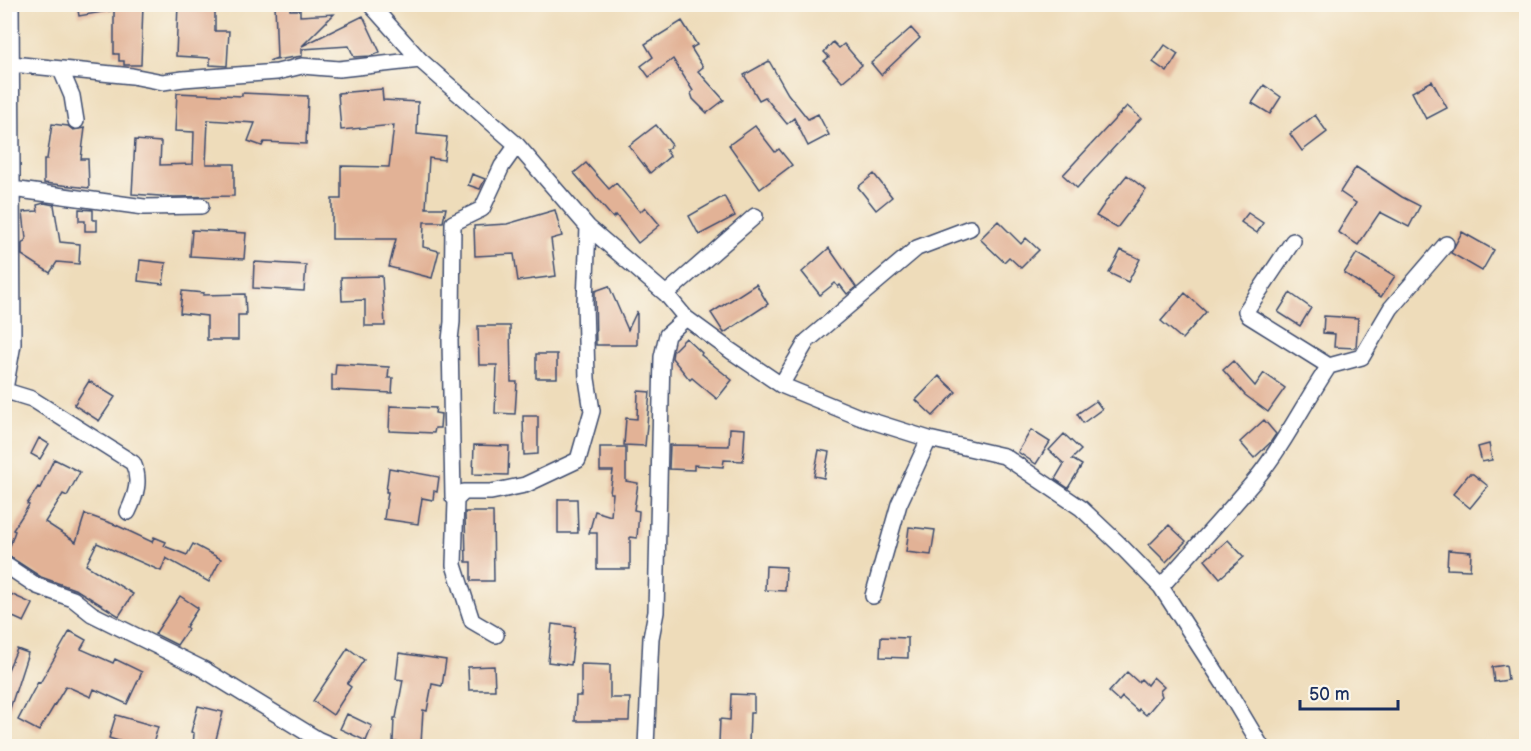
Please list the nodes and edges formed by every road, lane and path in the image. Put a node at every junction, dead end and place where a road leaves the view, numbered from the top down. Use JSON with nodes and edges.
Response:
{"nodes":[{"id":1,"x":11,"y":4,"type":"edge"},
{"id":2,"x":369,"y":4,"type":"edge"},
{"id":3,"x":420,"y":60,"type":"junction"},
{"id":4,"x":12,"y":64,"type":"junction"},
{"id":5,"x":61,"y":70,"type":"junction"},
{"id":6,"x":76,"y":122,"type":"dead end"},
{"id":7,"x":517,"y":145,"type":"junction"},
{"id":8,"x":12,"y":189,"type":"junction"},
{"id":9,"x":201,"y":206,"type":"dead end"},
{"id":10,"x":754,"y":216,"type":"dead end"},
{"id":11,"x":588,"y":227,"type":"junction"},
{"id":12,"x":970,"y":228,"type":"dead end"},
{"id":13,"x":1293,"y":241,"type":"dead end"},
{"id":14,"x":1446,"y":244,"type":"dead end"},
{"id":15,"x":666,"y":294,"type":"junction"},
{"id":16,"x":686,"y":318,"type":"junction"},
{"id":17,"x":1329,"y":366,"type":"junction"},
{"id":18,"x":781,"y":385,"type":"junction"},
{"id":19,"x":5,"y":393,"type":"edge"},
{"id":20,"x":929,"y":439,"type":"junction"},
{"id":21,"x":456,"y":500,"type":"junction"},
{"id":22,"x":128,"y":512,"type":"dead end"},
{"id":23,"x":4,"y":564,"type":"edge"},
{"id":24,"x":1161,"y":587,"type":"junction"},
{"id":25,"x":873,"y":596,"type":"dead end"},
{"id":26,"x":496,"y":635,"type":"dead end"},
{"id":27,"x":317,"y":743,"type":"edge"},
{"id":28,"x":333,"y":747,"type":"edge"},
{"id":29,"x":646,"y":747,"type":"edge"},
{"id":30,"x":1261,"y":747,"type":"edge"}],
"edges":[{"from":1,"to":4,"type":"street"},
{"from":2,"to":3,"type":"street"},
{"from":3,"to":5,"type":"street"},
{"from":3,"to":7,"type":"street"},
{"from":4,"to":5,"type":"street"},
{"from":4,"to":8,"type":"street"},
{"from":5,"to":6,"type":"street"},
{"from":7,"to":11,"type":"street"},
{"from":7,"to":21,"type":"street"},
{"from":8,"to":9,"type":"street"},
{"from":8,"to":19,"type":"street"},
{"from":10,"to":15,"type":"street"},
{"from":11,"to":15,"type":"street"},
{"from":11,"to":21,"type":"street"},
{"from":12,"to":18,"type":"street"},
{"from":13,"to":17,"type":"street"},
{"from":14,"to":17,"type":"street"},
{"from":15,"to":16,"type":"street"},
{"from":16,"to":18,"type":"street"},
{"from":16,"to":29,"type":"street"},
{"from":17,"to":24,"type":"street"},
{"from":18,"to":20,"type":"street"},
{"from":19,"to":22,"type":"street"},
{"from":20,"to":24,"type":"street"},
{"from":20,"to":25,"type":"street"},
{"from":21,"to":26,"type":"street"},
{"from":23,"to":27,"type":"street"},
{"from":24,"to":30,"type":"street"},
{"from":27,"to":28,"type":"street"}]}
